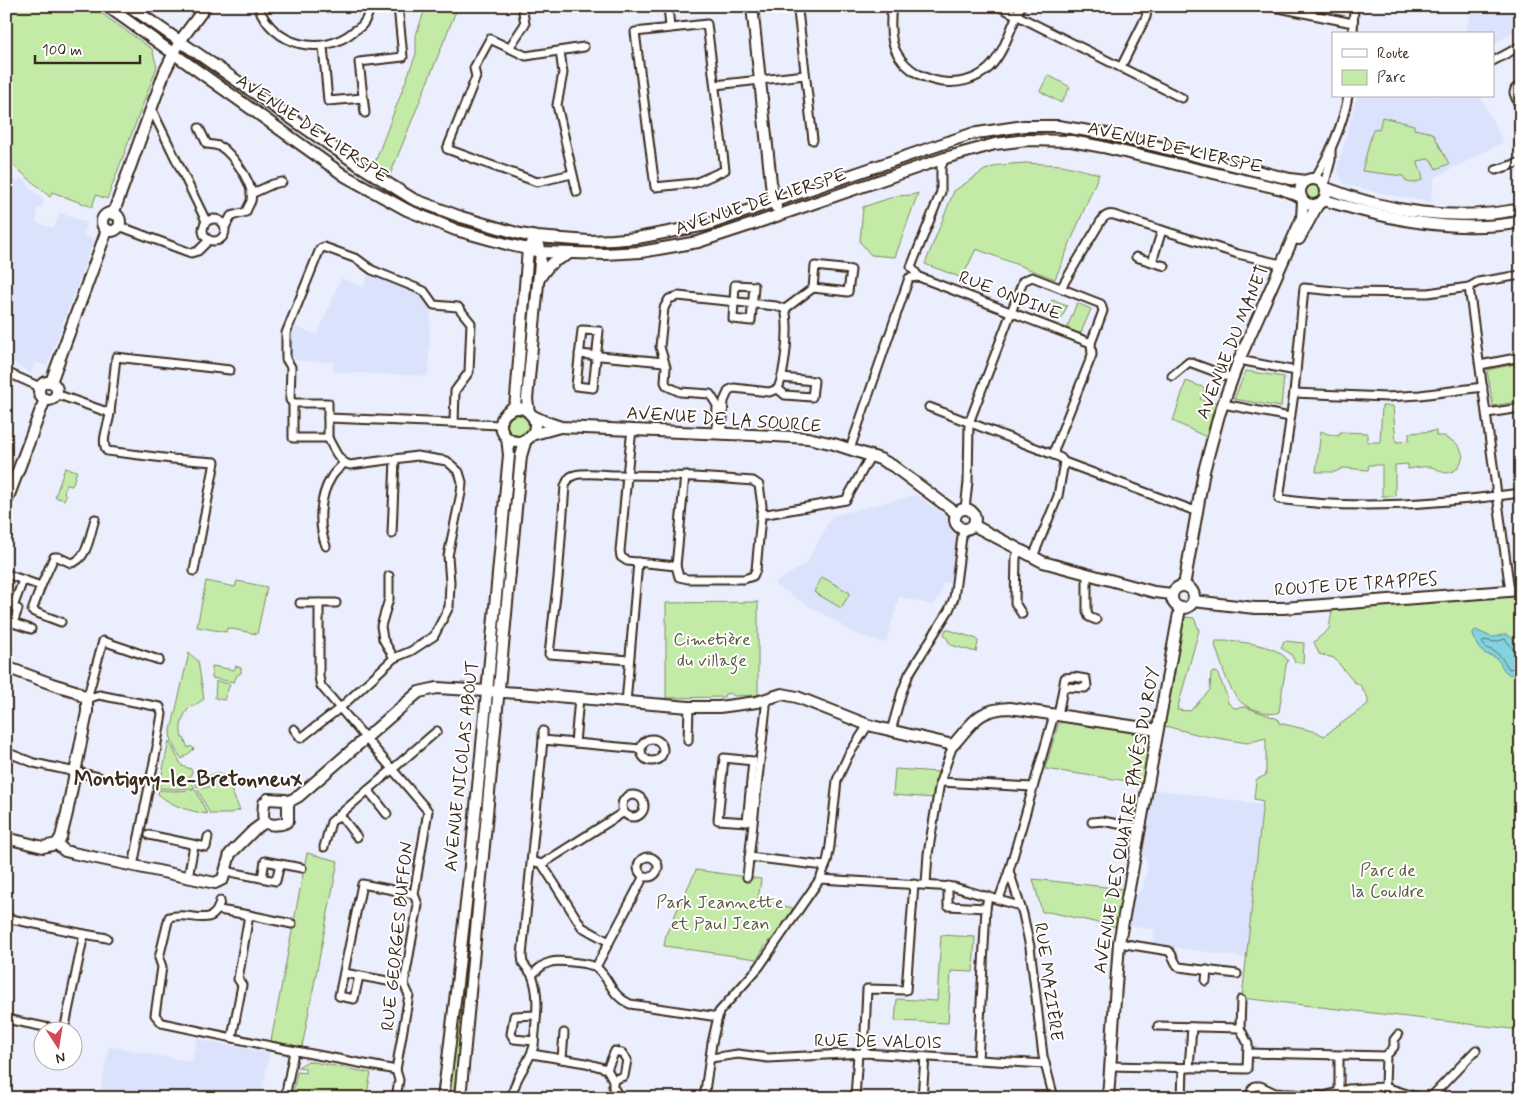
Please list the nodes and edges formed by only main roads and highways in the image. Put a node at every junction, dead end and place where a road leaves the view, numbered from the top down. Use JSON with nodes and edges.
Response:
{"nodes":[{"id":1,"x":107,"y":6,"type":"edge"},
{"id":2,"x":114,"y":6,"type":"edge"},
{"id":3,"x":129,"y":6,"type":"edge"},
{"id":4,"x":206,"y":6,"type":"edge"},
{"id":5,"x":752,"y":6,"type":"edge"},
{"id":6,"x":180,"y":41,"type":"junction"},
{"id":7,"x":174,"y":53,"type":"junction"},
{"id":8,"x":260,"y":96,"type":"junction"},
{"id":9,"x":1310,"y":180,"type":"junction"},
{"id":10,"x":1325,"y":187,"type":"junction"},
{"id":11,"x":1302,"y":199,"type":"junction"},
{"id":12,"x":774,"y":202,"type":"junction"},
{"id":13,"x":1321,"y":202,"type":"junction"},
{"id":14,"x":1521,"y":208,"type":"edge"},
{"id":15,"x":113,"y":214,"type":"junction"},
{"id":16,"x":779,"y":215,"type":"junction"},
{"id":17,"x":1521,"y":222,"type":"edge"},
{"id":18,"x":107,"y":230,"type":"junction"},
{"id":19,"x":539,"y":244,"type":"junction"},
{"id":20,"x":528,"y":249,"type":"junction"},
{"id":21,"x":570,"y":253,"type":"junction"},
{"id":22,"x":1281,"y":264,"type":"junction"},
{"id":23,"x":538,"y":279,"type":"junction"},
{"id":24,"x":51,"y":382,"type":"junction"},
{"id":25,"x":44,"y":399,"type":"junction"},
{"id":26,"x":509,"y":411,"type":"junction"},
{"id":27,"x":530,"y":414,"type":"junction"},
{"id":28,"x":561,"y":427,"type":"junction"},
{"id":29,"x":529,"y":437,"type":"junction"},
{"id":30,"x":507,"y":438,"type":"junction"},
{"id":31,"x":6,"y":503,"type":"edge"},
{"id":32,"x":961,"y":511,"type":"junction"},
{"id":33,"x":973,"y":525,"type":"junction"},
{"id":34,"x":1184,"y":586,"type":"junction"},
{"id":35,"x":1515,"y":590,"type":"edge"},
{"id":36,"x":1172,"y":594,"type":"junction"},
{"id":37,"x":1193,"y":601,"type":"junction"},
{"id":38,"x":1180,"y":608,"type":"junction"},
{"id":39,"x":6,"y":667,"type":"edge"},
{"id":40,"x":487,"y":690,"type":"junction"},
{"id":41,"x":499,"y":691,"type":"junction"},
{"id":42,"x":1158,"y":730,"type":"junction"},
{"id":43,"x":288,"y":802,"type":"junction"},
{"id":44,"x":265,"y":822,"type":"junction"},
{"id":45,"x":6,"y":838,"type":"edge"},
{"id":46,"x":57,"y":844,"type":"junction"},
{"id":47,"x":443,"y":1098,"type":"edge"},
{"id":48,"x":460,"y":1098,"type":"edge"},
{"id":49,"x":1108,"y":1098,"type":"edge"}],
"edges":[{"from":1,"to":7,"type":"main road","name":"AVENUE DE KIERSPE"},
{"from":2,"to":6,"type":"main road"},
{"from":3,"to":6,"type":"main road","name":"AVENUE DE KIERSPE"},
{"from":4,"to":6,"type":"main road"},
{"from":5,"to":12,"type":"main road"},
{"from":6,"to":7,"type":"main road"},
{"from":6,"to":8,"type":"main road","name":"AVENUE DE KIERSPE"},
{"from":7,"to":8,"type":"main road"},
{"from":7,"to":15,"type":"main road"},
{"from":7,"to":20,"type":"main road","name":"AVENUE DE KIERSPE"},
{"from":8,"to":19,"type":"main road","name":"AVENUE DE KIERSPE"},
{"from":9,"to":10,"type":"main road"},
{"from":9,"to":11,"type":"main road"},
{"from":9,"to":12,"type":"main road","name":"AVENUE DE KIERSPE"},
{"from":10,"to":13,"type":"main road"},
{"from":10,"to":14,"type":"main road"},
{"from":11,"to":13,"type":"main road"},
{"from":11,"to":16,"type":"main road","name":"AVENUE DE KIERSPE"},
{"from":11,"to":22,"type":"main road","name":"AVENUE DU MANET"},
{"from":12,"to":16,"type":"main road"},
{"from":12,"to":19,"type":"main road","name":"AVENUE DE KIERSPE"},
{"from":13,"to":17,"type":"main road"},
{"from":13,"to":22,"type":"main road"},
{"from":15,"to":18,"type":"main road"},
{"from":15,"to":18,"type":"main road"},
{"from":16,"to":21,"type":"main road","name":"AVENUE DE KIERSPE"},
{"from":18,"to":24,"type":"main road"},
{"from":19,"to":20,"type":"main road","name":"AVENUE DE KIERSPE"},
{"from":19,"to":21,"type":"main road","name":"AVENUE DE KIERSPE"},
{"from":19,"to":23,"type":"main road","name":"AVENUE NICOLAS ABOUT"},
{"from":20,"to":26,"type":"main road"},
{"from":21,"to":23,"type":"main road"},
{"from":22,"to":34,"type":"main road","name":"AVENUE DU MANET"},
{"from":23,"to":27,"type":"main road","name":"AVENUE NICOLAS ABOUT"},
{"from":24,"to":25,"type":"main road"},
{"from":24,"to":25,"type":"main road"},
{"from":25,"to":31,"type":"main road"},
{"from":26,"to":27,"type":"main road"},
{"from":26,"to":30,"type":"main road","name":"AVENUE NICOLAS ABOUT"},
{"from":27,"to":28,"type":"main road","name":"AVENUE DE LA SOURCE"},
{"from":27,"to":29,"type":"main road","name":"AVENUE NICOLAS ABOUT"},
{"from":28,"to":29,"type":"main road","name":"AVENUE DE LA SOURCE"},
{"from":28,"to":32,"type":"main road","name":"AVENUE DE LA SOURCE"},
{"from":29,"to":30,"type":"main road"},
{"from":29,"to":41,"type":"main road","name":"AVENUE NICOLAS ABOUT"},
{"from":30,"to":40,"type":"main road","name":"AVENUE NICOLAS ABOUT"},
{"from":32,"to":33,"type":"main road"},
{"from":32,"to":33,"type":"main road"},
{"from":33,"to":36,"type":"main road"},
{"from":34,"to":36,"type":"main road"},
{"from":34,"to":37,"type":"main road"},
{"from":35,"to":37,"type":"main road","name":"ROUTE DE TRAPPES"},
{"from":36,"to":38,"type":"main road"},
{"from":37,"to":38,"type":"main road"},
{"from":38,"to":42,"type":"main road","name":"AVENUE DES QUATRE PAVÉS DU ROY"},
{"from":39,"to":46,"type":"main road"},
{"from":40,"to":41,"type":"main road"},
{"from":40,"to":43,"type":"main road"},
{"from":40,"to":47,"type":"main road","name":"AVENUE NICOLAS ABOUT"},
{"from":41,"to":42,"type":"main road"},
{"from":41,"to":48,"type":"main road","name":"AVENUE NICOLAS ABOUT"},
{"from":42,"to":49,"type":"main road","name":"AVENUE DES QUATRE PAVÉS DU ROY"},
{"from":43,"to":44,"type":"main road"},
{"from":43,"to":44,"type":"main road"},
{"from":44,"to":46,"type":"main road"},
{"from":45,"to":46,"type":"main road"}]}
